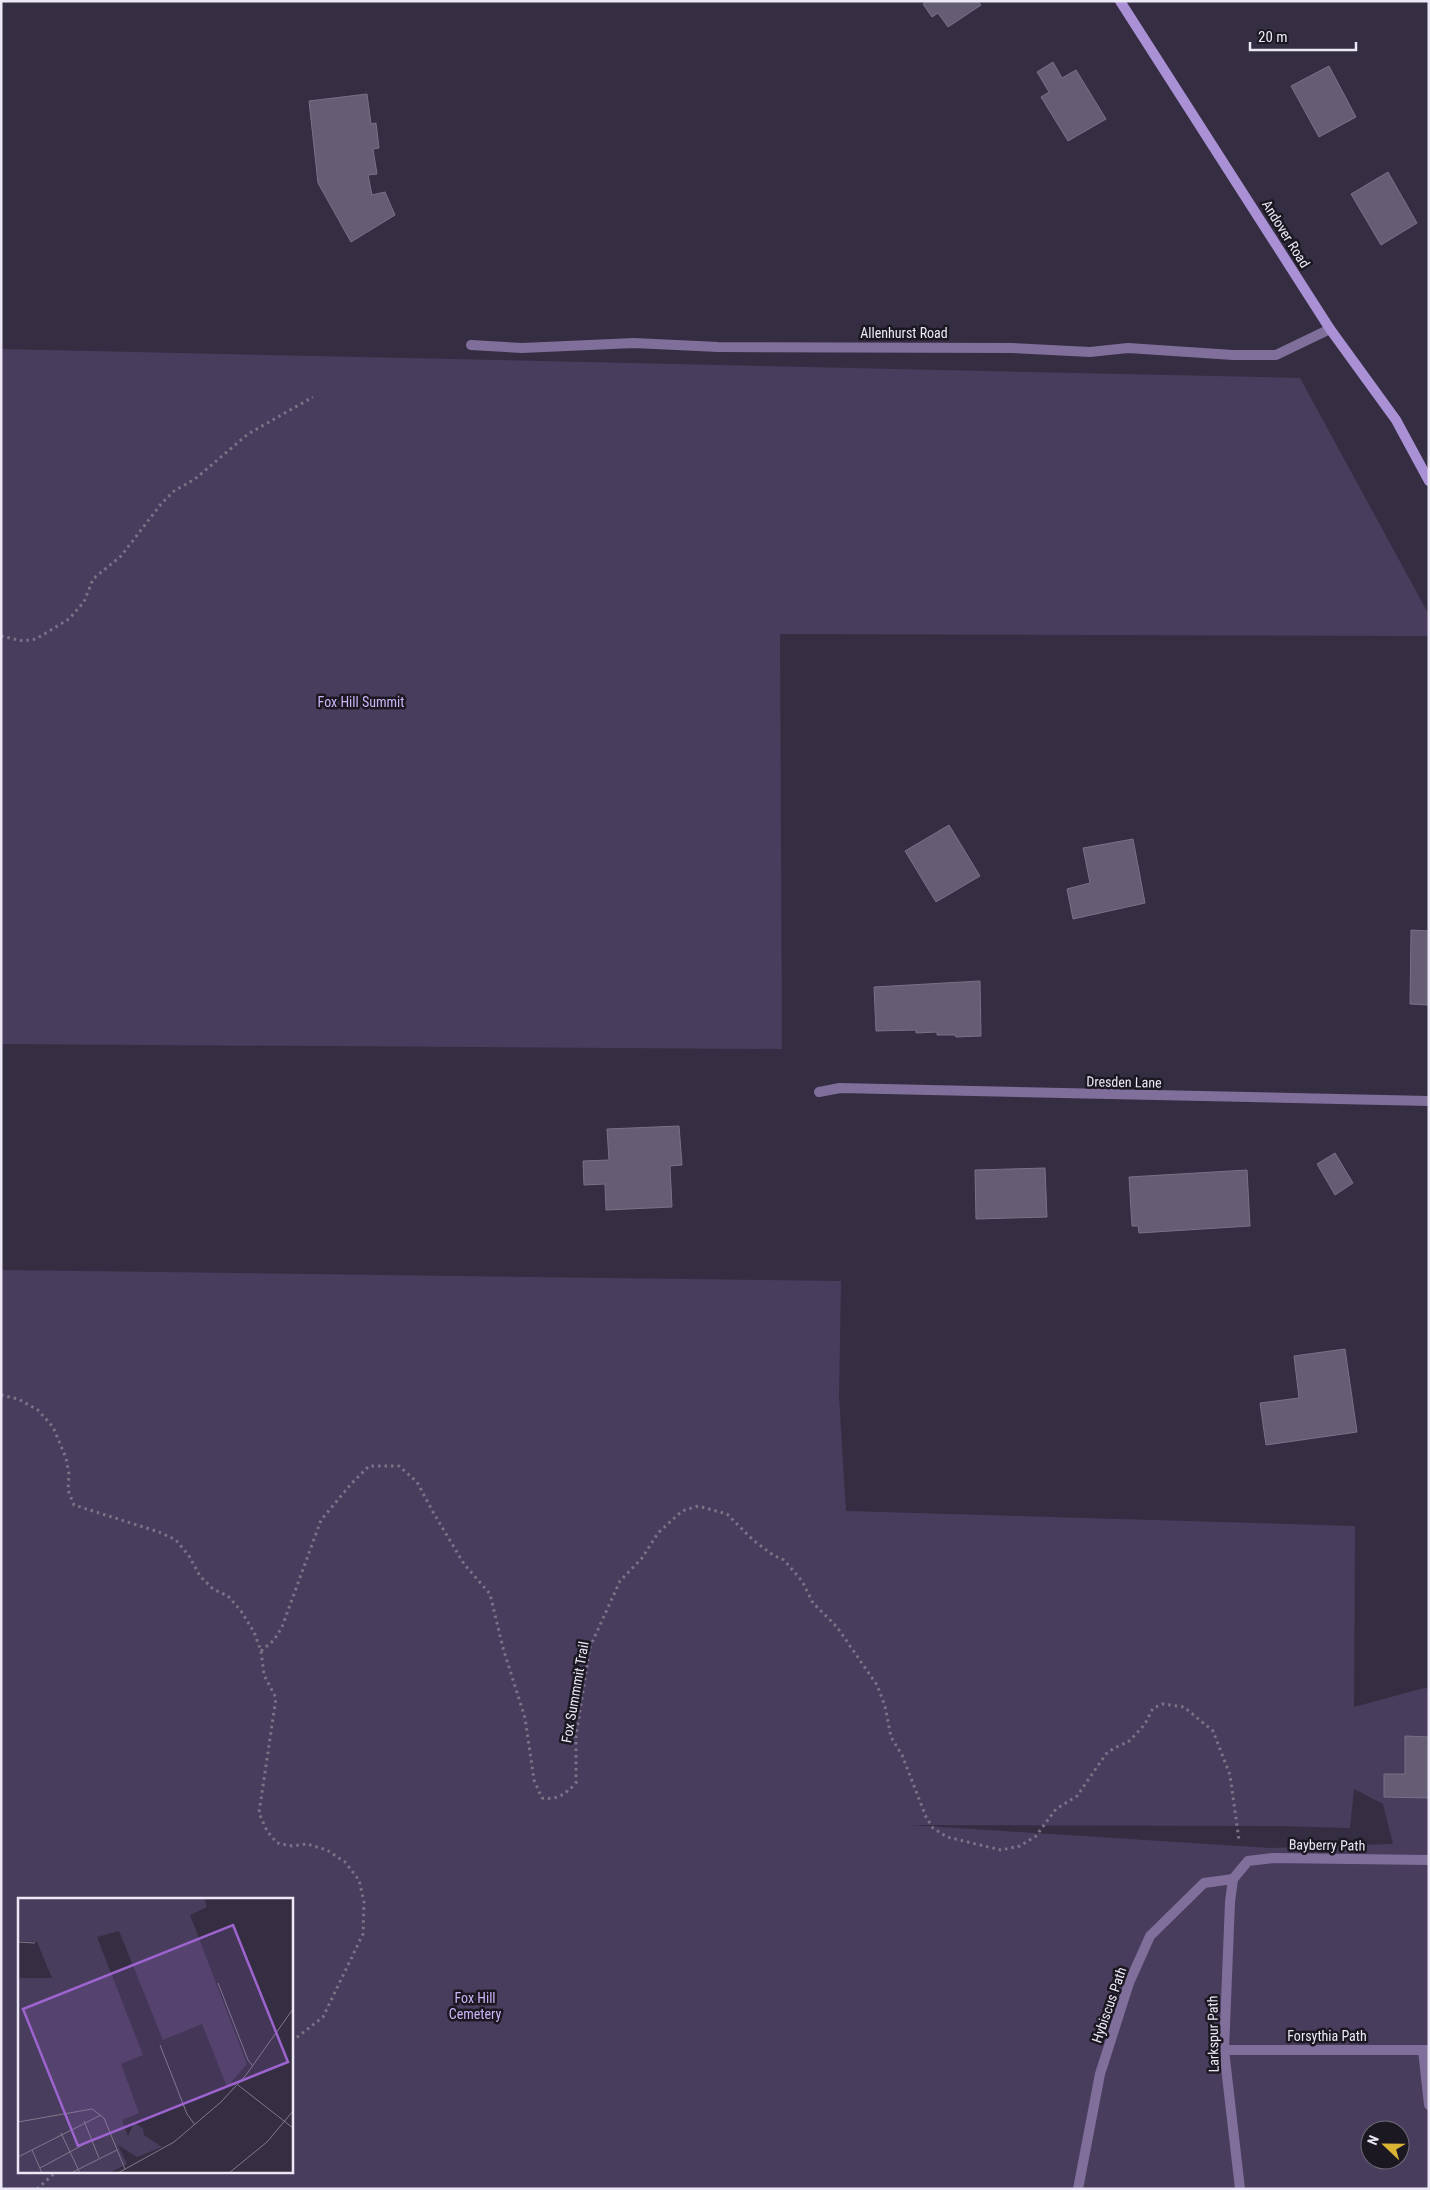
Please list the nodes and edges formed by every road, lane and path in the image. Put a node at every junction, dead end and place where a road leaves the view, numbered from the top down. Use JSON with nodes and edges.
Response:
{"nodes":[{"id":1,"x":1120,"y":1,"type":"edge"},
{"id":2,"x":1330,"y":329,"type":"junction"},
{"id":3,"x":471,"y":345,"type":"dead end"},
{"id":4,"x":312,"y":397,"type":"dead end"},
{"id":5,"x":1429,"y":481,"type":"edge"},
{"id":6,"x":1,"y":636,"type":"edge"},
{"id":7,"x":819,"y":1092,"type":"dead end"},
{"id":8,"x":1429,"y":1101,"type":"edge"},
{"id":9,"x":1,"y":1395,"type":"edge"},
{"id":10,"x":261,"y":1651,"type":"junction"},
{"id":11,"x":1429,"y":1860,"type":"edge"},
{"id":12,"x":1248,"y":1861,"type":"junction"},
{"id":13,"x":1233,"y":1879,"type":"junction"},
{"id":14,"x":292,"y":2041,"type":"edge"},
{"id":15,"x":1224,"y":2050,"type":"junction"},
{"id":16,"x":1426,"y":2050,"type":"edge"},
{"id":17,"x":1429,"y":2105,"type":"edge"},
{"id":18,"x":56,"y":2172,"type":"edge"},
{"id":19,"x":37,"y":2189,"type":"edge"},
{"id":20,"x":1078,"y":2189,"type":"edge"},
{"id":21,"x":1240,"y":2189,"type":"edge"}],
"edges":[{"from":1,"to":2,"type":"main road","name":"Andover Road"},
{"from":2,"to":3,"type":"street","name":"Allenhurst Road"},
{"from":2,"to":5,"type":"main road","name":"Andover Road"},
{"from":4,"to":6,"type":"path"},
{"from":7,"to":8,"type":"street","name":"Dresden Lane"},
{"from":9,"to":10,"type":"path"},
{"from":10,"to":12,"type":"path","name":"Fox Summmit Trail"},
{"from":10,"to":14,"type":"path"},
{"from":11,"to":12,"type":"street","name":"Bayberry Path"},
{"from":12,"to":13,"type":"street"},
{"from":13,"to":15,"type":"street","name":"Larkspur Path"},
{"from":13,"to":20,"type":"street","name":"Hybiscus Path"},
{"from":15,"to":16,"type":"street","name":"Forsythia Path"},
{"from":15,"to":21,"type":"street","name":"Larkspur Path"},
{"from":16,"to":17,"type":"street"},
{"from":18,"to":19,"type":"path"}]}
